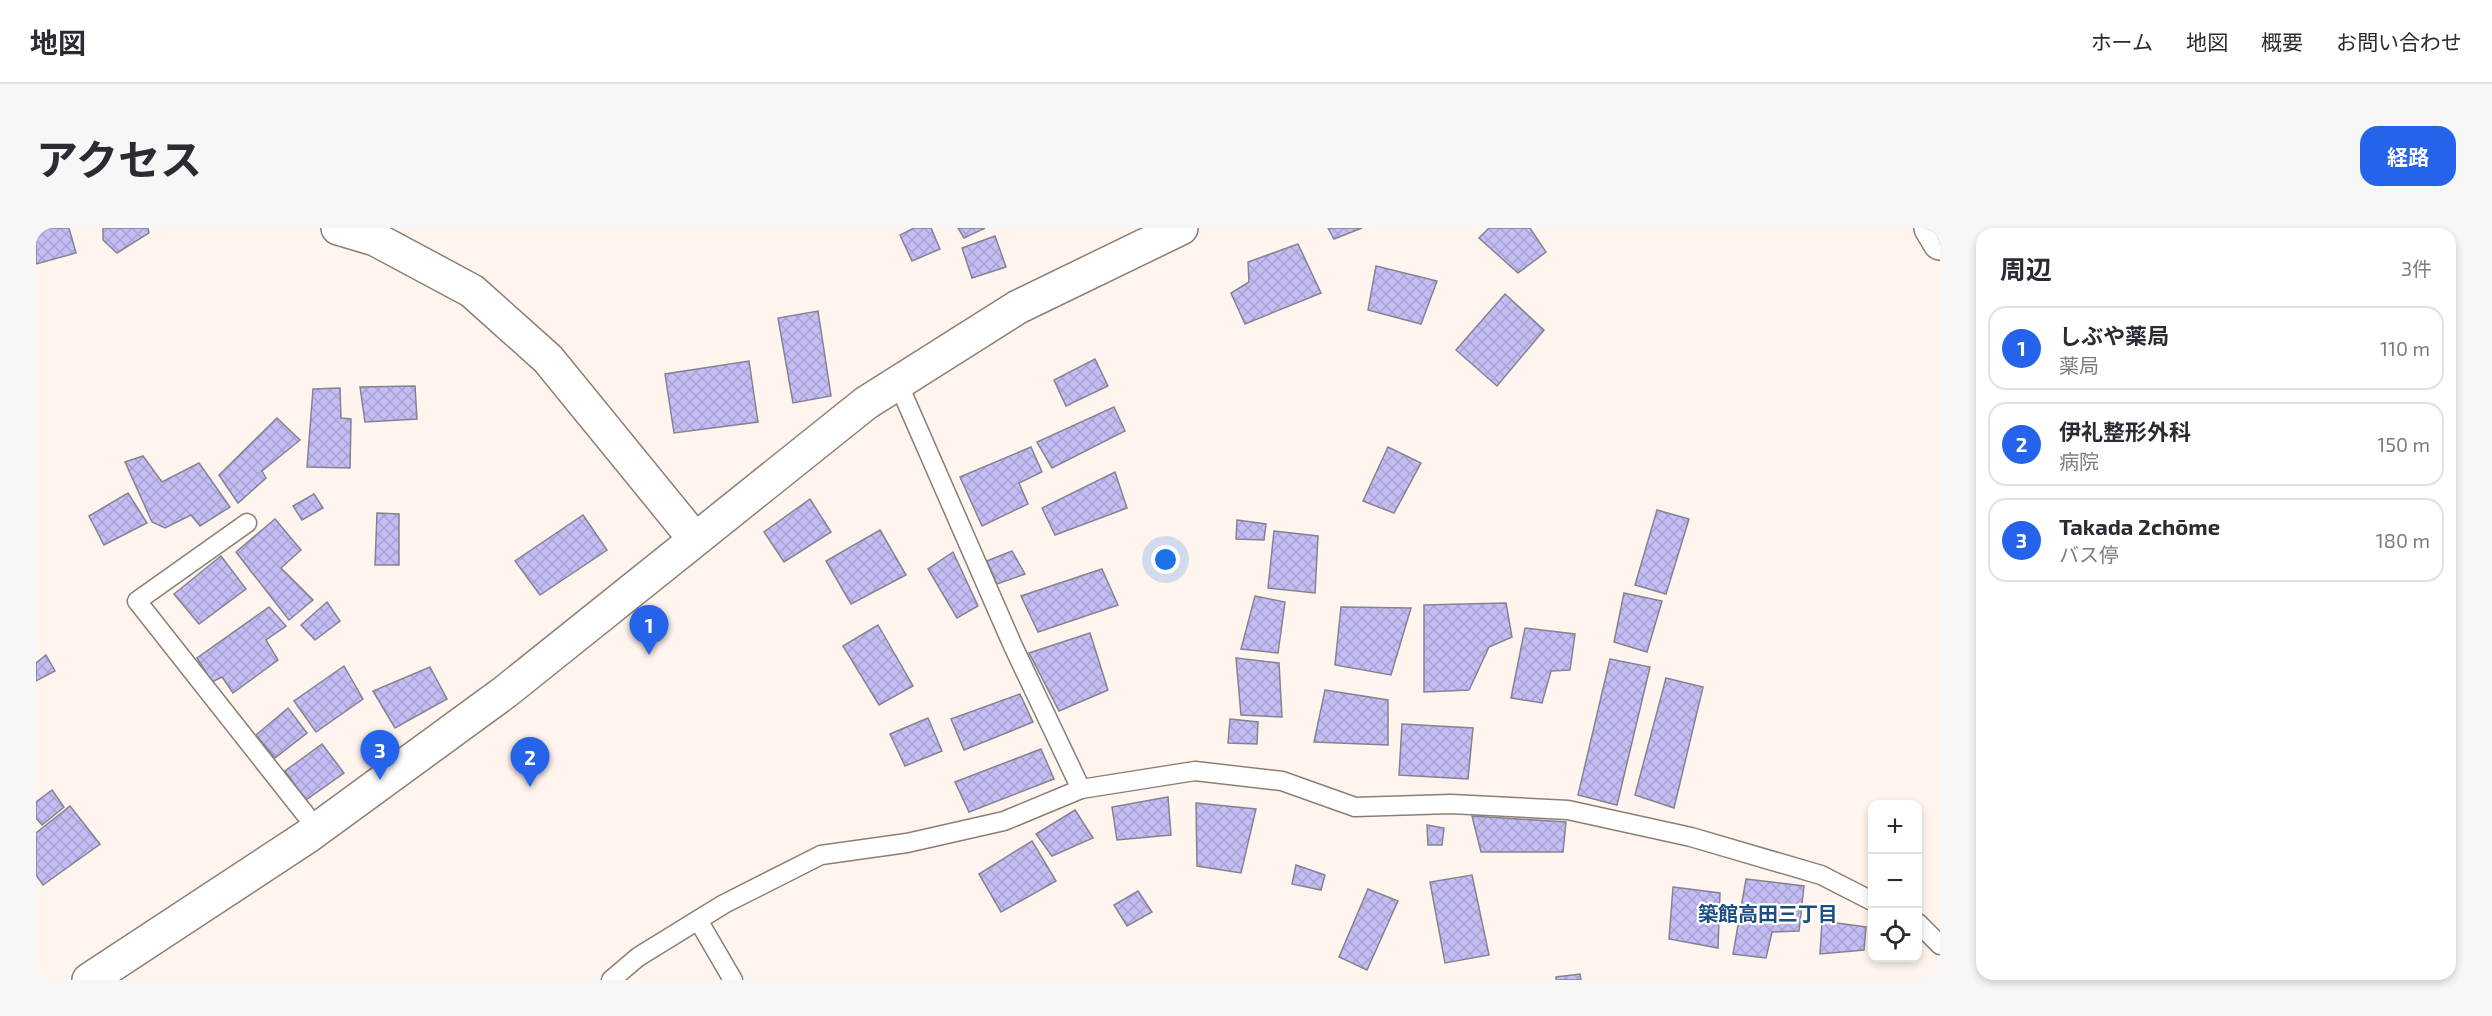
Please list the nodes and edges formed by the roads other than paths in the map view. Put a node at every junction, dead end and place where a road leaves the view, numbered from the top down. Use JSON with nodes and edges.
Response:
{"nodes":[{"id":1,"x":338,"y":228,"type":"edge"},
{"id":2,"x":1181,"y":228,"type":"edge"},
{"id":3,"x":1931,"y":228,"type":"edge"},
{"id":4,"x":1940,"y":243,"type":"edge"},
{"id":5,"x":898,"y":383,"type":"junction"},
{"id":6,"x":248,"y":523,"type":"dead end"},
{"id":7,"x":694,"y":538,"type":"junction"},
{"id":8,"x":1081,"y":789,"type":"junction"},
{"id":9,"x":317,"y":829,"type":"junction"},
{"id":10,"x":1868,"y":899,"type":"edge"},
{"id":11,"x":698,"y":920,"type":"junction"},
{"id":12,"x":1922,"y":928,"type":"edge"},
{"id":13,"x":1940,"y":945,"type":"edge"},
{"id":14,"x":89,"y":980,"type":"edge"},
{"id":15,"x":611,"y":980,"type":"edge"},
{"id":16,"x":733,"y":980,"type":"edge"}],
"edges":[{"from":1,"to":7,"type":"street"},
{"from":2,"to":5,"type":"street"},
{"from":3,"to":4,"type":"street"},
{"from":5,"to":7,"type":"street"},
{"from":5,"to":8,"type":"lane"},
{"from":6,"to":9,"type":"lane"},
{"from":7,"to":9,"type":"street"},
{"from":8,"to":10,"type":"lane"},
{"from":8,"to":11,"type":"lane"},
{"from":9,"to":14,"type":"street"},
{"from":11,"to":15,"type":"lane"},
{"from":11,"to":16,"type":"lane"},
{"from":12,"to":13,"type":"lane"}]}
